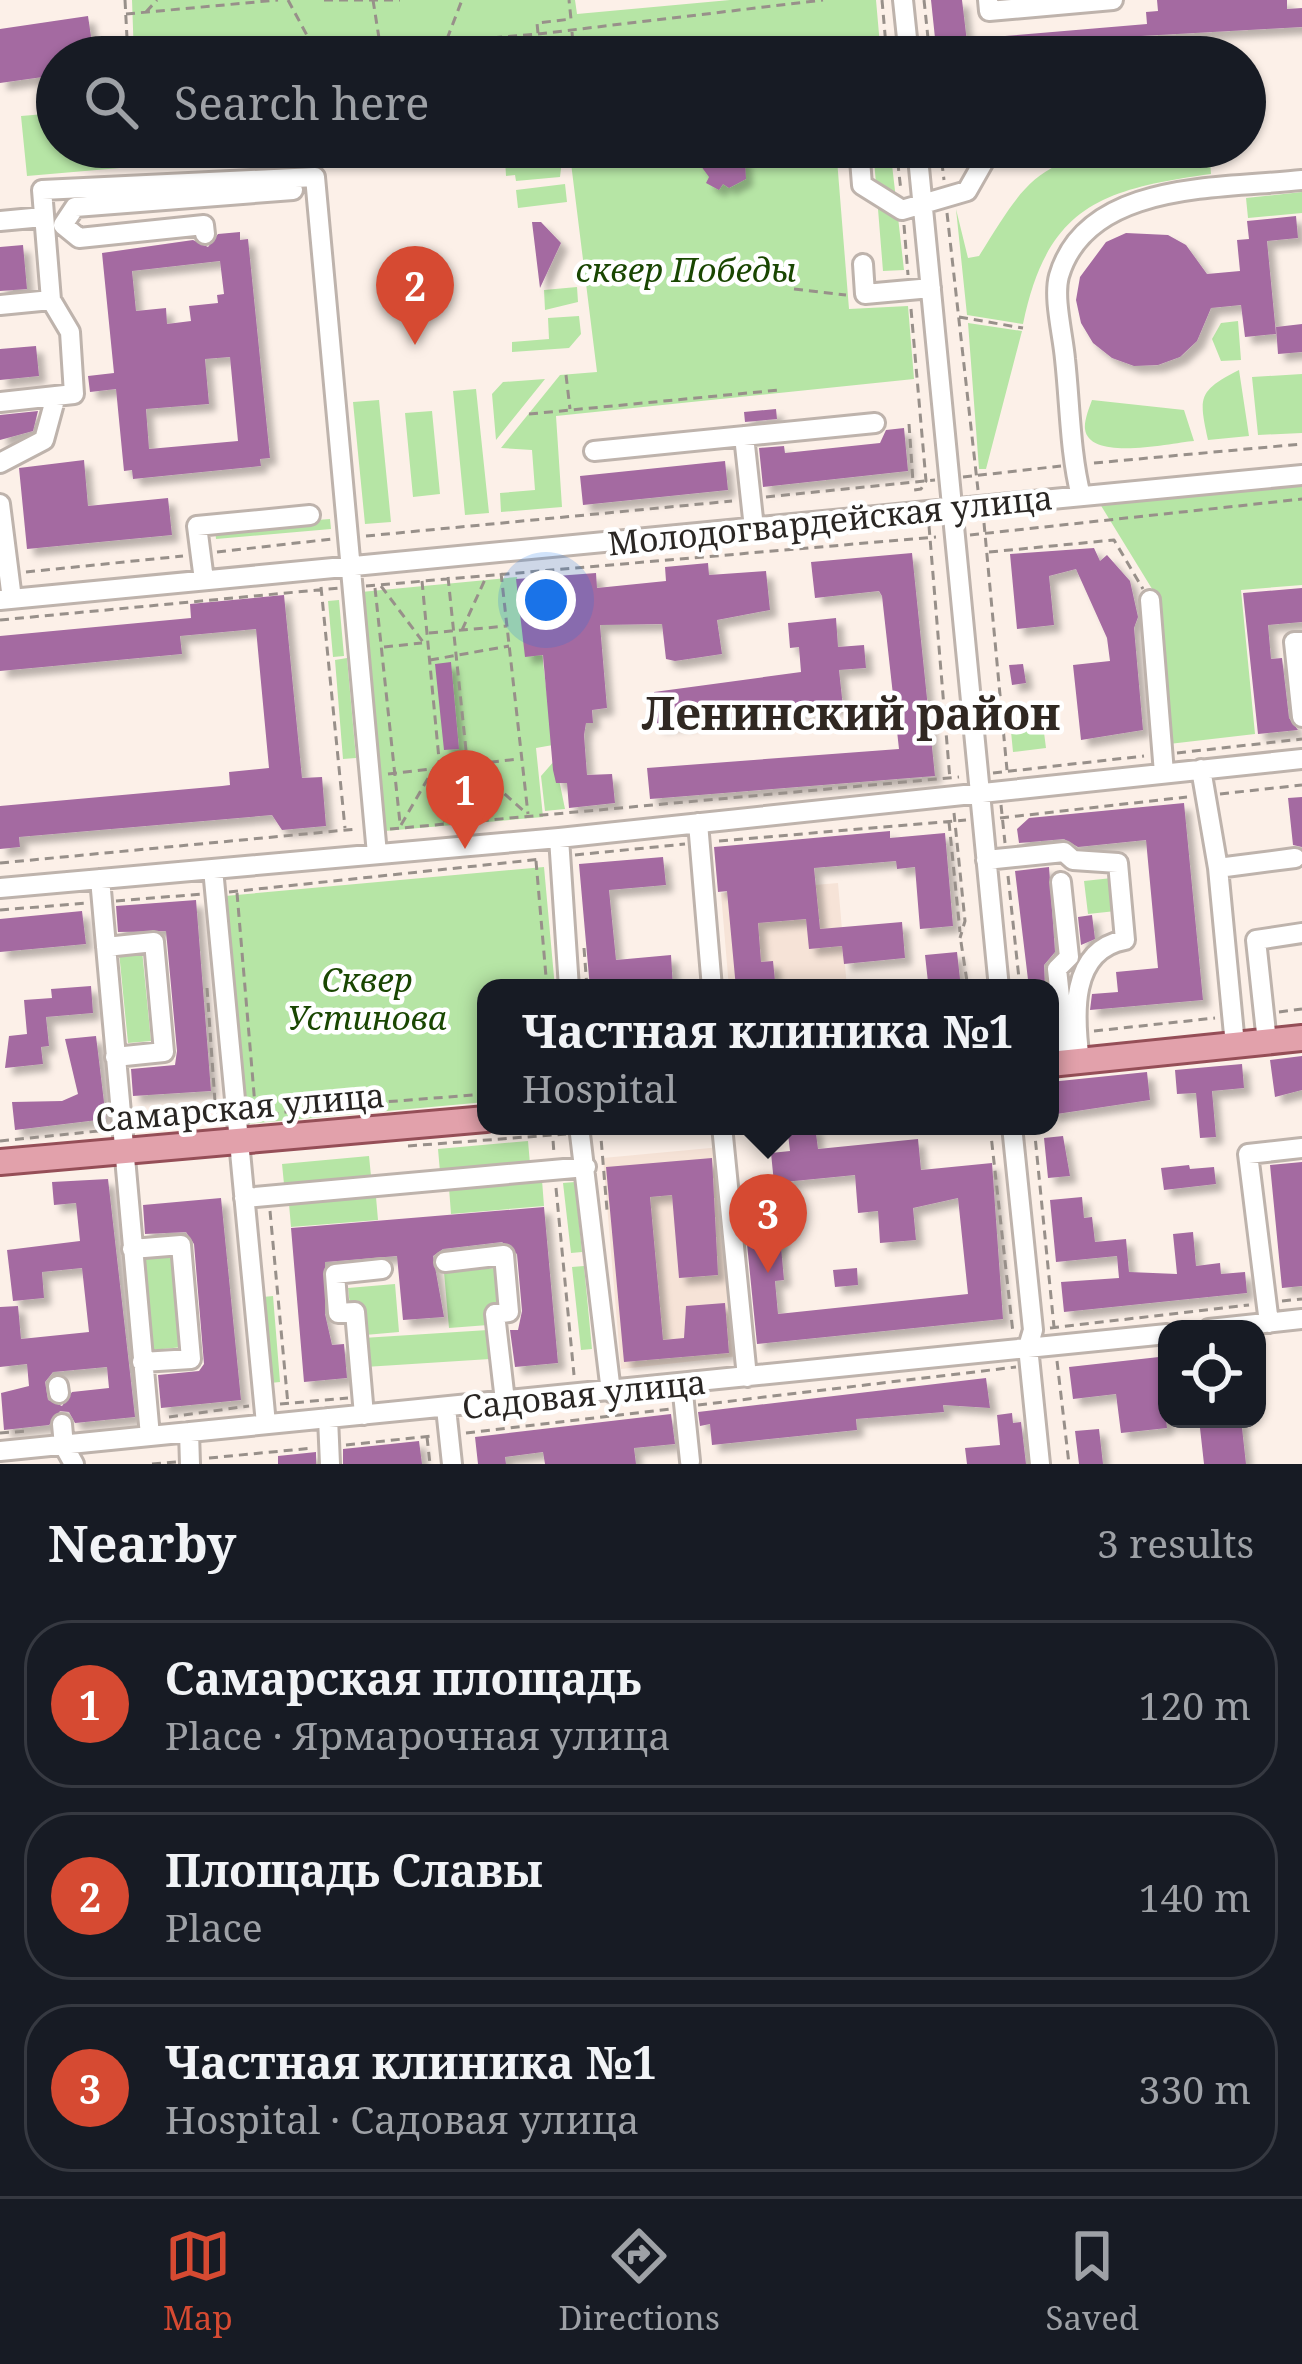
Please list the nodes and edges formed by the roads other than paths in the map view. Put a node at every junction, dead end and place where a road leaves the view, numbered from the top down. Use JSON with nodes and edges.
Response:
{"nodes":[{"id":1,"x":903,"y":0,"type":"edge"},
{"id":2,"x":988,"y":0,"type":"edge"},
{"id":3,"x":1113,"y":0,"type":"edge"},
{"id":4,"x":907,"y":36,"type":"edge"},
{"id":5,"x":861,"y":168,"type":"edge"},
{"id":6,"x":919,"y":168,"type":"edge"},
{"id":7,"x":980,"y":168,"type":"edge"},
{"id":8,"x":1302,"y":180,"type":"edge"},
{"id":9,"x":316,"y":188,"type":"junction"},
{"id":10,"x":923,"y":204,"type":"junction"},
{"id":11,"x":43,"y":217,"type":"junction"},
{"id":12,"x":0,"y":221,"type":"edge"},
{"id":13,"x":205,"y":234,"type":"dead end"},
{"id":14,"x":862,"y":264,"type":"dead end"},
{"id":15,"x":931,"y":288,"type":"junction"},
{"id":16,"x":52,"y":300,"type":"junction"},
{"id":17,"x":0,"y":305,"type":"edge"},
{"id":18,"x":56,"y":396,"type":"junction"},
{"id":19,"x":0,"y":401,"type":"edge"},
{"id":20,"x":874,"y":423,"type":"dead end"},
{"id":21,"x":744,"y":436,"type":"junction"},
{"id":22,"x":594,"y":451,"type":"dead end"},
{"id":23,"x":0,"y":463,"type":"edge"},
{"id":24,"x":1302,"y":475,"type":"edge"},
{"id":25,"x":1081,"y":496,"type":"junction"},
{"id":26,"x":0,"y":504,"type":"edge"},
{"id":27,"x":952,"y":509,"type":"junction"},
{"id":28,"x":310,"y":515,"type":"dead end"},
{"id":29,"x":754,"y":528,"type":"junction"},
{"id":30,"x":351,"y":566,"type":"junction"},
{"id":31,"x":204,"y":580,"type":"junction"},
{"id":32,"x":6,"y":599,"type":"edge"},
{"id":33,"x":1150,"y":600,"type":"road end"},
{"id":34,"x":1302,"y":641,"type":"edge"},
{"id":35,"x":1302,"y":717,"type":"edge"},
{"id":36,"x":1302,"y":759,"type":"edge"},
{"id":37,"x":1163,"y":764,"type":"junction"},
{"id":38,"x":1202,"y":770,"type":"junction"},
{"id":39,"x":979,"y":784,"type":"junction"},
{"id":40,"x":699,"y":833,"type":"junction"},
{"id":41,"x":560,"y":847,"type":"junction"},
{"id":42,"x":376,"y":854,"type":"junction"},
{"id":43,"x":1295,"y":858,"type":"dead end"},
{"id":44,"x":996,"y":859,"type":"junction"},
{"id":45,"x":1218,"y":868,"type":"junction"},
{"id":46,"x":214,"y":869,"type":"junction"},
{"id":47,"x":100,"y":879,"type":"junction"},
{"id":48,"x":1061,"y":882,"type":"dead end"},
{"id":49,"x":0,"y":888,"type":"edge"},
{"id":50,"x":1302,"y":934,"type":"edge"},
{"id":51,"x":106,"y":946,"type":"junction"},
{"id":52,"x":568,"y":979,"type":"edge"},
{"id":53,"x":711,"y":979,"type":"edge"},
{"id":54,"x":999,"y":979,"type":"edge"},
{"id":55,"x":1058,"y":979,"type":"edge"},
{"id":56,"x":1059,"y":990,"type":"edge"},
{"id":57,"x":1302,"y":1038,"type":"edge"},
{"id":58,"x":1267,"y":1042,"type":"junction"},
{"id":59,"x":1235,"y":1045,"type":"junction"},
{"id":60,"x":115,"y":1058,"type":"junction"},
{"id":61,"x":1066,"y":1062,"type":"edge"},
{"id":62,"x":477,"y":1120,"type":"edge"},
{"id":63,"x":581,"y":1135,"type":"edge"},
{"id":64,"x":723,"y":1135,"type":"edge"},
{"id":65,"x":1013,"y":1135,"type":"edge"},
{"id":66,"x":238,"y":1140,"type":"junction"},
{"id":67,"x":1302,"y":1148,"type":"edge"},
{"id":68,"x":122,"y":1151,"type":"junction"},
{"id":69,"x":0,"y":1162,"type":"edge"},
{"id":70,"x":586,"y":1167,"type":"junction"},
{"id":71,"x":244,"y":1198,"type":"junction"},
{"id":72,"x":132,"y":1250,"type":"junction"},
{"id":73,"x":446,"y":1262,"type":"dead end"},
{"id":74,"x":382,"y":1269,"type":"dead end"},
{"id":75,"x":1302,"y":1319,"type":"edge"},
{"id":76,"x":1266,"y":1323,"type":"edge"},
{"id":77,"x":1269,"y":1323,"type":"junction"},
{"id":78,"x":1158,"y":1335,"type":"edge"},
{"id":79,"x":1022,"y":1348,"type":"junction"},
{"id":80,"x":142,"y":1362,"type":"junction"},
{"id":81,"x":747,"y":1377,"type":"junction"},
{"id":82,"x":682,"y":1384,"type":"junction"},
{"id":83,"x":610,"y":1392,"type":"junction"},
{"id":84,"x":505,"y":1401,"type":"junction"},
{"id":85,"x":446,"y":1408,"type":"junction"},
{"id":86,"x":262,"y":1415,"type":"junction"},
{"id":87,"x":364,"y":1415,"type":"junction"},
{"id":88,"x":328,"y":1418,"type":"junction"},
{"id":89,"x":149,"y":1428,"type":"junction"},
{"id":90,"x":189,"y":1432,"type":"junction"},
{"id":91,"x":66,"y":1440,"type":"edge"},
{"id":92,"x":0,"y":1452,"type":"edge"},
{"id":93,"x":329,"y":1455,"type":"edge"},
{"id":94,"x":690,"y":1461,"type":"dead end"},
{"id":95,"x":190,"y":1462,"type":"edge"},
{"id":96,"x":452,"y":1464,"type":"edge"},
{"id":97,"x":1040,"y":1464,"type":"edge"}],
"edges":[{"from":1,"to":4,"type":"street"},
{"from":2,"to":3,"type":"street"},
{"from":5,"to":10,"type":"street"},
{"from":6,"to":10,"type":"street"},
{"from":7,"to":10,"type":"street"},
{"from":8,"to":25,"type":"street"},
{"from":9,"to":11,"type":"street"},
{"from":9,"to":13,"type":"street"},
{"from":9,"to":30,"type":"street"},
{"from":10,"to":15,"type":"street"},
{"from":11,"to":12,"type":"street"},
{"from":11,"to":16,"type":"street"},
{"from":14,"to":15,"type":"street"},
{"from":15,"to":27,"type":"street"},
{"from":16,"to":17,"type":"street"},
{"from":16,"to":18,"type":"street"},
{"from":18,"to":19,"type":"street"},
{"from":18,"to":23,"type":"street"},
{"from":20,"to":21,"type":"street"},
{"from":21,"to":22,"type":"street"},
{"from":21,"to":29,"type":"street"},
{"from":24,"to":25,"type":"street","name":"Молодогвардейская улица"},
{"from":25,"to":27,"type":"street","name":"Молодогвардейская улица"},
{"from":26,"to":32,"type":"street"},
{"from":27,"to":29,"type":"street","name":"Молодогвардейская улица"},
{"from":27,"to":39,"type":"street"},
{"from":28,"to":31,"type":"street"},
{"from":29,"to":30,"type":"street","name":"Молодогвардейская улица"},
{"from":30,"to":31,"type":"street","name":"Молодогвардейская улица"},
{"from":30,"to":42,"type":"street"},
{"from":31,"to":32,"type":"street","name":"Молодогвардейская улица"},
{"from":33,"to":37,"type":"street"},
{"from":34,"to":35,"type":"street"},
{"from":36,"to":38,"type":"street"},
{"from":37,"to":38,"type":"street"},
{"from":37,"to":39,"type":"street"},
{"from":38,"to":45,"type":"street"},
{"from":39,"to":40,"type":"street"},
{"from":39,"to":44,"type":"street"},
{"from":40,"to":41,"type":"street"},
{"from":40,"to":53,"type":"street"},
{"from":41,"to":42,"type":"street"},
{"from":41,"to":52,"type":"street"},
{"from":42,"to":46,"type":"street"},
{"from":43,"to":45,"type":"street"},
{"from":44,"to":54,"type":"street"},
{"from":44,"to":61,"type":"street"},
{"from":45,"to":59,"type":"street"},
{"from":46,"to":47,"type":"street"},
{"from":46,"to":66,"type":"street"},
{"from":47,"to":49,"type":"street"},
{"from":47,"to":51,"type":"street"},
{"from":48,"to":55,"type":"street"},
{"from":50,"to":58,"type":"street"},
{"from":51,"to":60,"type":"street"},
{"from":51,"to":60,"type":"street"},
{"from":56,"to":61,"type":"street"},
{"from":57,"to":58,"type":"main road"},
{"from":58,"to":59,"type":"main road"},
{"from":59,"to":61,"type":"main road"},
{"from":60,"to":68,"type":"street"},
{"from":62,"to":66,"type":"main road","name":"Самарская улица"},
{"from":63,"to":70,"type":"street"},
{"from":64,"to":81,"type":"street"},
{"from":65,"to":79,"type":"street"},
{"from":66,"to":68,"type":"main road","name":"Самарская улица"},
{"from":66,"to":71,"type":"street"},
{"from":67,"to":77,"type":"street"},
{"from":68,"to":69,"type":"main road","name":"Самарская улица"},
{"from":68,"to":72,"type":"street"},
{"from":70,"to":71,"type":"street"},
{"from":70,"to":83,"type":"street"},
{"from":71,"to":86,"type":"street"},
{"from":72,"to":80,"type":"street"},
{"from":72,"to":80,"type":"street"},
{"from":73,"to":84,"type":"street"},
{"from":74,"to":87,"type":"street"},
{"from":75,"to":77,"type":"street"},
{"from":76,"to":77,"type":"street"},
{"from":78,"to":79,"type":"street","name":"Садовая улица"},
{"from":79,"to":81,"type":"street","name":"Садовая улица"},
{"from":79,"to":97,"type":"street"},
{"from":80,"to":89,"type":"street"},
{"from":81,"to":82,"type":"street","name":"Садовая улица"},
{"from":82,"to":83,"type":"street","name":"Садовая улица"},
{"from":82,"to":94,"type":"street"},
{"from":83,"to":84,"type":"street","name":"Садовая улица"},
{"from":84,"to":85,"type":"street","name":"Садовая улица"},
{"from":85,"to":87,"type":"street","name":"Садовая улица"},
{"from":85,"to":96,"type":"street"},
{"from":86,"to":88,"type":"street","name":"Садовая улица"},
{"from":86,"to":90,"type":"street","name":"Садовая улица"},
{"from":87,"to":88,"type":"street","name":"Садовая улица"},
{"from":88,"to":93,"type":"street"},
{"from":89,"to":90,"type":"street","name":"Садовая улица"},
{"from":89,"to":91,"type":"street","name":"Садовая улица"},
{"from":90,"to":95,"type":"street"},
{"from":91,"to":92,"type":"street","name":"Садовая улица"}]}
